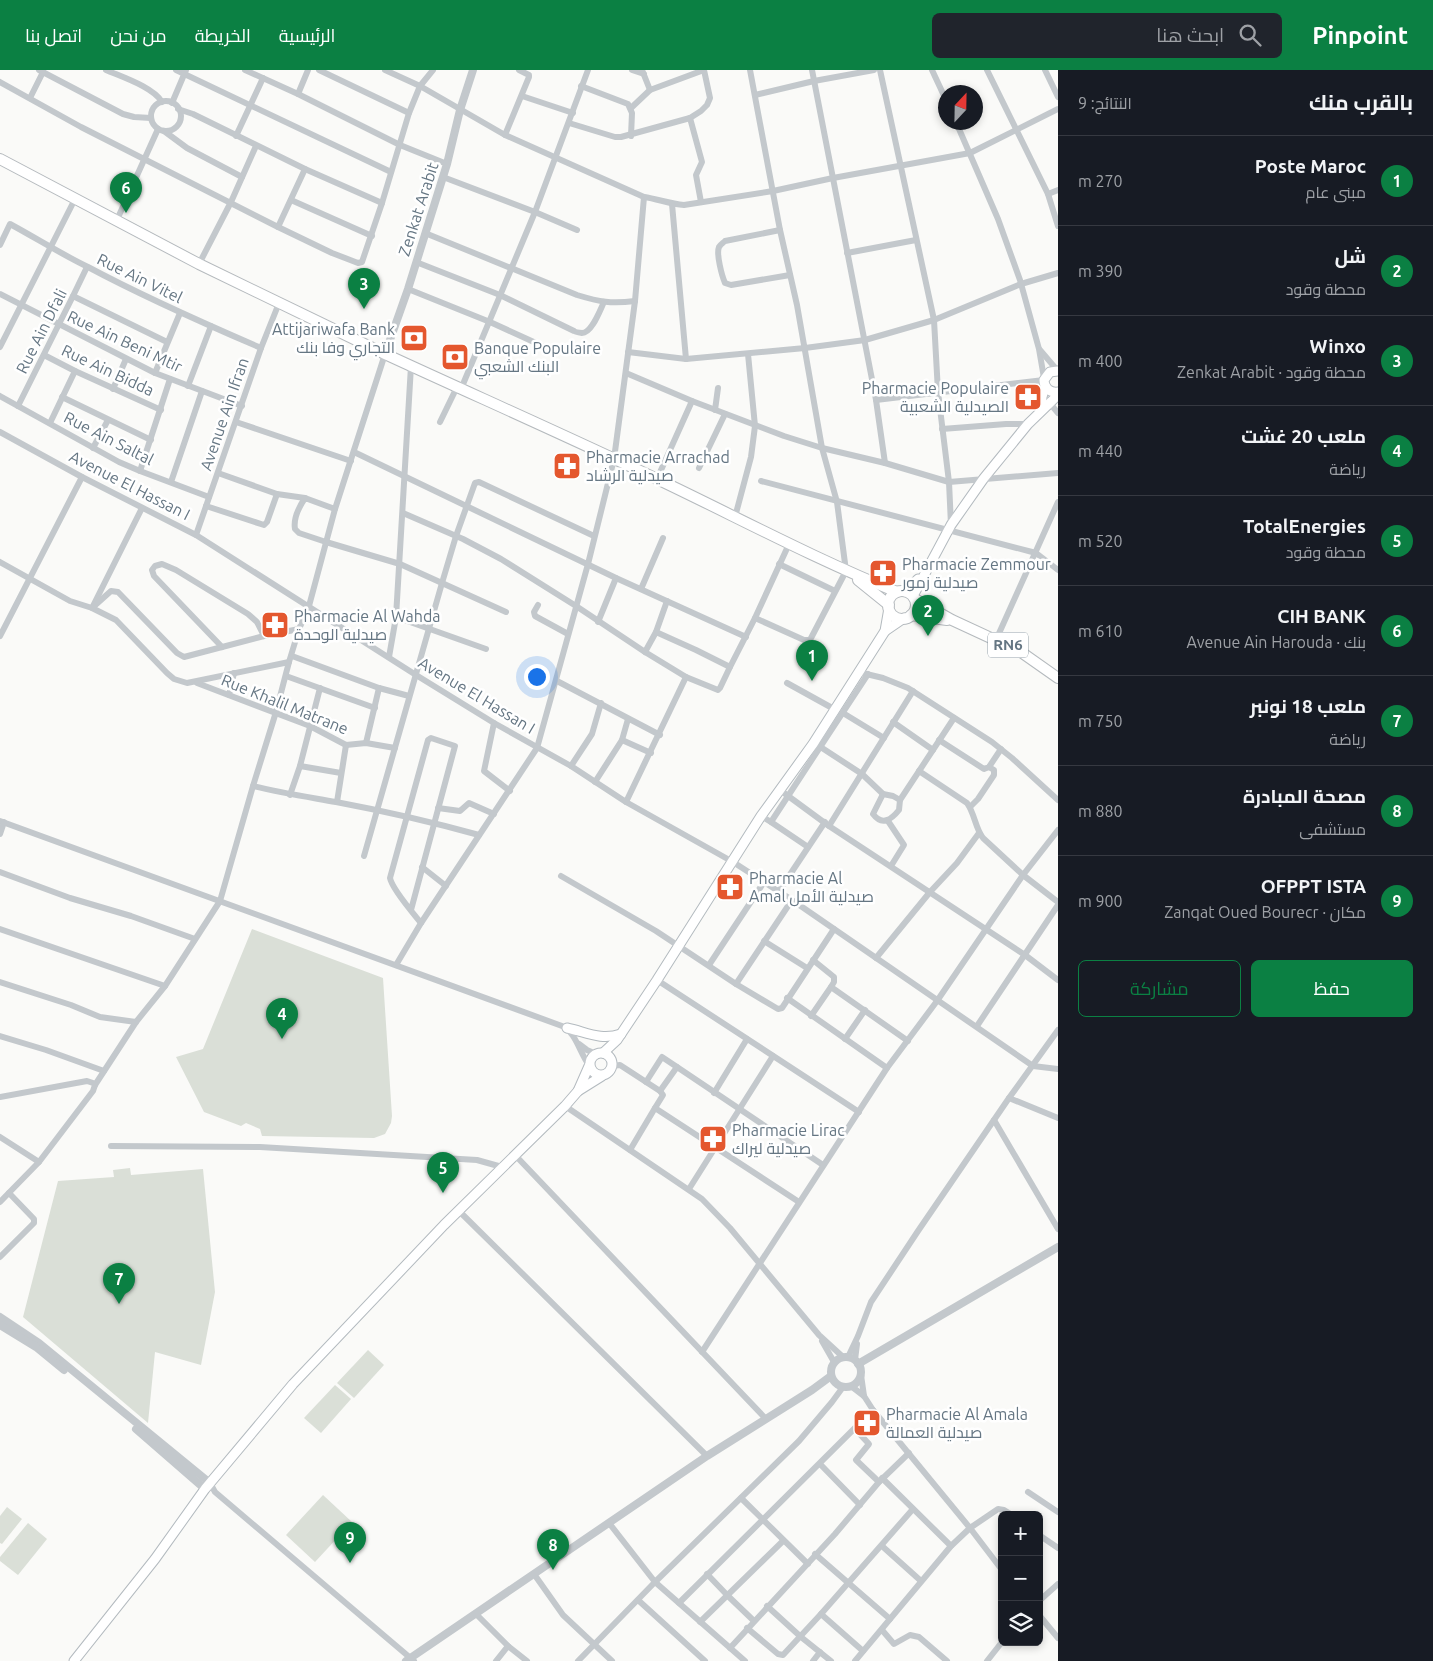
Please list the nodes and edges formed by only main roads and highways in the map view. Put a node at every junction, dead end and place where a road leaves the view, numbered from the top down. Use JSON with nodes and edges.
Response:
{"nodes":[{"id":1,"x":0,"y":160,"type":"edge"},
{"id":2,"x":1058,"y":371,"type":"edge"},
{"id":3,"x":1045,"y":382,"type":"junction"},
{"id":4,"x":1058,"y":393,"type":"edge"},
{"id":5,"x":1040,"y":410,"type":"junction"},
{"id":6,"x":847,"y":572,"type":"junction"},
{"id":7,"x":908,"y":595,"type":"junction"},
{"id":8,"x":889,"y":606,"type":"junction"},
{"id":9,"x":908,"y":616,"type":"junction"},
{"id":10,"x":952,"y":620,"type":"junction"},
{"id":11,"x":884,"y":631,"type":"junction"},
{"id":12,"x":1058,"y":678,"type":"edge"},
{"id":13,"x":567,"y":1028,"type":"road end"},
{"id":14,"x":619,"y":1037,"type":"junction"},
{"id":15,"x":600,"y":1053,"type":"junction"},
{"id":16,"x":590,"y":1065,"type":"junction"},
{"id":17,"x":612,"y":1065,"type":"junction"},
{"id":18,"x":602,"y":1076,"type":"junction"},
{"id":19,"x":578,"y":1091,"type":"junction"},
{"id":20,"x":74,"y":1661,"type":"edge"}],
"edges":[{"from":1,"to":6,"type":"main road","number":"RN6"},
{"from":2,"to":3,"type":"main road"},
{"from":3,"to":4,"type":"main road"},
{"from":3,"to":5,"type":"main road"},
{"from":4,"to":5,"type":"main road"},
{"from":5,"to":7,"type":"main road"},
{"from":6,"to":7,"type":"main road","number":"RN6"},
{"from":6,"to":8,"type":"main road","number":"RN6"},
{"from":7,"to":8,"type":"main road"},
{"from":7,"to":9,"type":"main road"},
{"from":7,"to":10,"type":"main road","number":"RN6"},
{"from":8,"to":9,"type":"main road","number":"RN6"},
{"from":8,"to":11,"type":"main road"},
{"from":9,"to":10,"type":"main road","number":"RN6"},
{"from":9,"to":11,"type":"main road"},
{"from":10,"to":12,"type":"main road","number":"RN6"},
{"from":11,"to":14,"type":"main road"},
{"from":13,"to":14,"type":"main road"},
{"from":14,"to":15,"type":"main road"},
{"from":14,"to":17,"type":"main road"},
{"from":15,"to":16,"type":"main road"},
{"from":15,"to":17,"type":"main road"},
{"from":16,"to":18,"type":"main road"},
{"from":16,"to":19,"type":"main road"},
{"from":17,"to":18,"type":"main road"},
{"from":18,"to":19,"type":"main road"},
{"from":19,"to":20,"type":"main road"}]}
